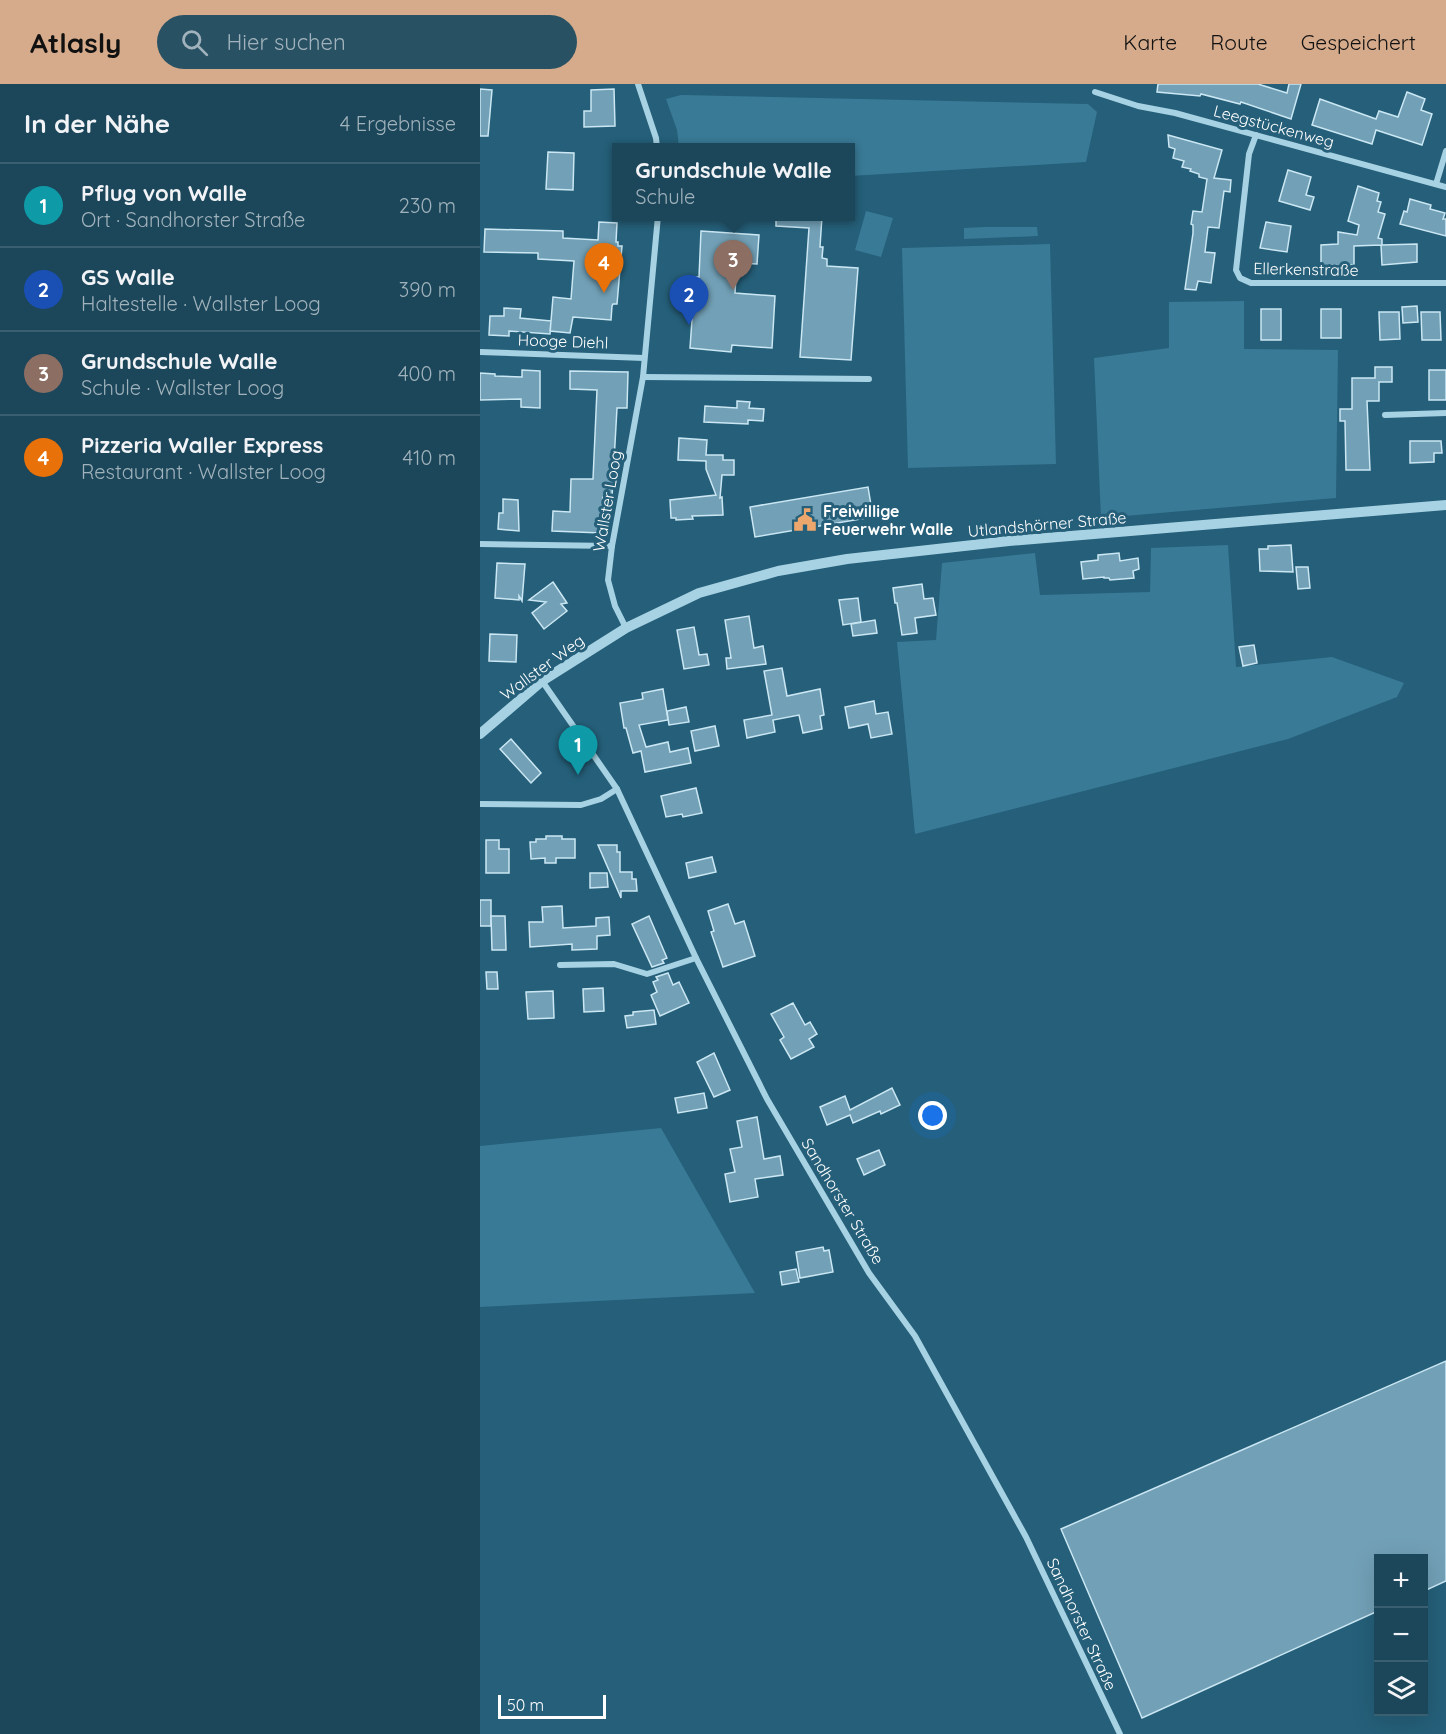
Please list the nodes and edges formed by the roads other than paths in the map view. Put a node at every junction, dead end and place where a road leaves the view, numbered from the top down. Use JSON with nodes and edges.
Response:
{"nodes":[{"id":1,"x":638,"y":84,"type":"edge"},
{"id":2,"x":1095,"y":92,"type":"dead end"},
{"id":3,"x":1256,"y":135,"type":"junction"},
{"id":4,"x":657,"y":143,"type":"edge"},
{"id":5,"x":1446,"y":151,"type":"edge"},
{"id":6,"x":1436,"y":184,"type":"junction"},
{"id":7,"x":1446,"y":187,"type":"edge"},
{"id":8,"x":658,"y":221,"type":"edge"},
{"id":9,"x":1446,"y":283,"type":"edge"},
{"id":10,"x":480,"y":352,"type":"edge"},
{"id":11,"x":645,"y":358,"type":"junction"},
{"id":12,"x":644,"y":377,"type":"junction"},
{"id":13,"x":869,"y":379,"type":"dead end"},
{"id":14,"x":1446,"y":413,"type":"edge"},
{"id":15,"x":1385,"y":415,"type":"dead end"},
{"id":16,"x":1446,"y":505,"type":"edge"},
{"id":17,"x":480,"y":544,"type":"edge"},
{"id":18,"x":612,"y":546,"type":"junction"},
{"id":19,"x":626,"y":628,"type":"junction"},
{"id":20,"x":542,"y":681,"type":"junction"},
{"id":21,"x":480,"y":734,"type":"edge"},
{"id":22,"x":617,"y":789,"type":"junction"},
{"id":23,"x":480,"y":804,"type":"edge"},
{"id":24,"x":696,"y":958,"type":"junction"},
{"id":25,"x":560,"y":965,"type":"dead end"},
{"id":26,"x":1120,"y":1734,"type":"edge"}],
"edges":[{"from":1,"to":4,"type":"street"},
{"from":2,"to":3,"type":"street","name":"Leegstückenweg"},
{"from":3,"to":6,"type":"street","name":"Leegstückenweg"},
{"from":3,"to":9,"type":"street","name":"Ellerkenstraße"},
{"from":5,"to":6,"type":"street"},
{"from":6,"to":7,"type":"street","name":"Leegstückenweg"},
{"from":8,"to":11,"type":"street","name":"Wallster Loog"},
{"from":10,"to":11,"type":"street","name":"Hooge Diehl"},
{"from":11,"to":12,"type":"street","name":"Wallster Loog"},
{"from":12,"to":13,"type":"street"},
{"from":12,"to":18,"type":"street","name":"Wallster Loog"},
{"from":14,"to":15,"type":"street"},
{"from":16,"to":19,"type":"street","name":"Utlandshörner Straße"},
{"from":17,"to":18,"type":"street"},
{"from":18,"to":19,"type":"street","name":"Wallster Loog"},
{"from":19,"to":20,"type":"street","name":"Wallster Weg"},
{"from":20,"to":21,"type":"street","name":"Wallster Weg"},
{"from":20,"to":22,"type":"street","name":"Sandhorster Straße"},
{"from":22,"to":23,"type":"street"},
{"from":22,"to":24,"type":"street","name":"Sandhorster Straße"},
{"from":24,"to":25,"type":"street"},
{"from":24,"to":26,"type":"street","name":"Sandhorster Straße"}]}
